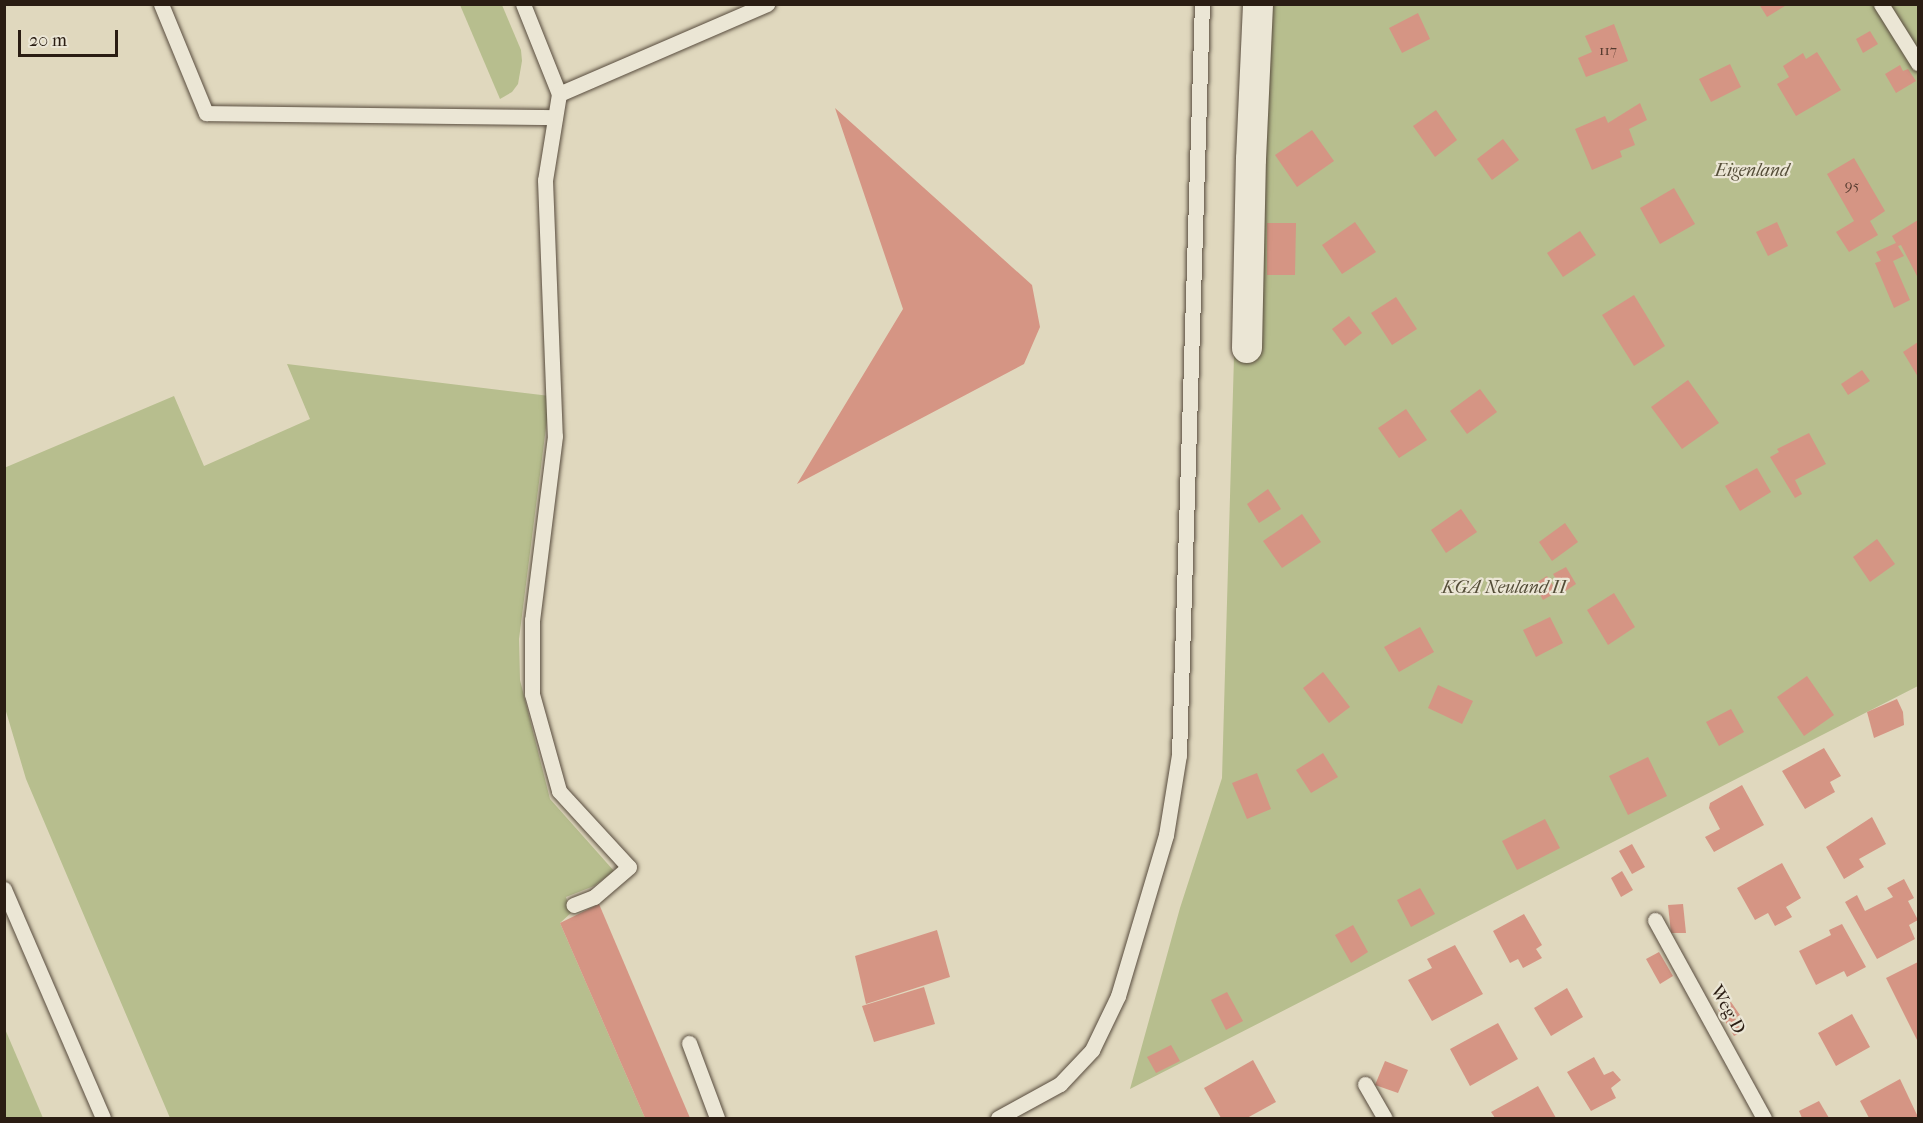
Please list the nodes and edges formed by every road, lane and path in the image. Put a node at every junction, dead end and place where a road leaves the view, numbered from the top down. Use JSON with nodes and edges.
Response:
{"nodes":[{"id":1,"x":161,"y":4,"type":"edge"},
{"id":2,"x":524,"y":4,"type":"edge"},
{"id":3,"x":767,"y":4,"type":"edge"},
{"id":4,"x":1202,"y":4,"type":"edge"},
{"id":5,"x":1258,"y":4,"type":"edge"},
{"id":6,"x":1881,"y":4,"type":"edge"},
{"id":7,"x":1918,"y":63,"type":"edge"},
{"id":8,"x":559,"y":94,"type":"junction"},
{"id":9,"x":555,"y":117,"type":"junction"},
{"id":10,"x":1247,"y":348,"type":"dead end"},
{"id":11,"x":4,"y":888,"type":"edge"},
{"id":12,"x":573,"y":905,"type":"dead end"},
{"id":13,"x":1655,"y":920,"type":"dead end"},
{"id":14,"x":689,"y":1043,"type":"dead end"},
{"id":15,"x":1365,"y":1084,"type":"dead end"},
{"id":16,"x":103,"y":1119,"type":"edge"},
{"id":17,"x":717,"y":1119,"type":"edge"},
{"id":18,"x":998,"y":1119,"type":"edge"},
{"id":19,"x":1384,"y":1119,"type":"edge"},
{"id":20,"x":1764,"y":1119,"type":"edge"}],
"edges":[{"from":1,"to":9,"type":"lane"},
{"from":2,"to":8,"type":"lane"},
{"from":3,"to":8,"type":"lane"},
{"from":4,"to":18,"type":"lane"},
{"from":5,"to":10,"type":"street"},
{"from":6,"to":7,"type":"lane"},
{"from":8,"to":9,"type":"lane"},
{"from":9,"to":12,"type":"lane"},
{"from":11,"to":16,"type":"lane"},
{"from":13,"to":20,"type":"lane","name":"Weg D"},
{"from":14,"to":17,"type":"lane"},
{"from":15,"to":19,"type":"lane"}]}
